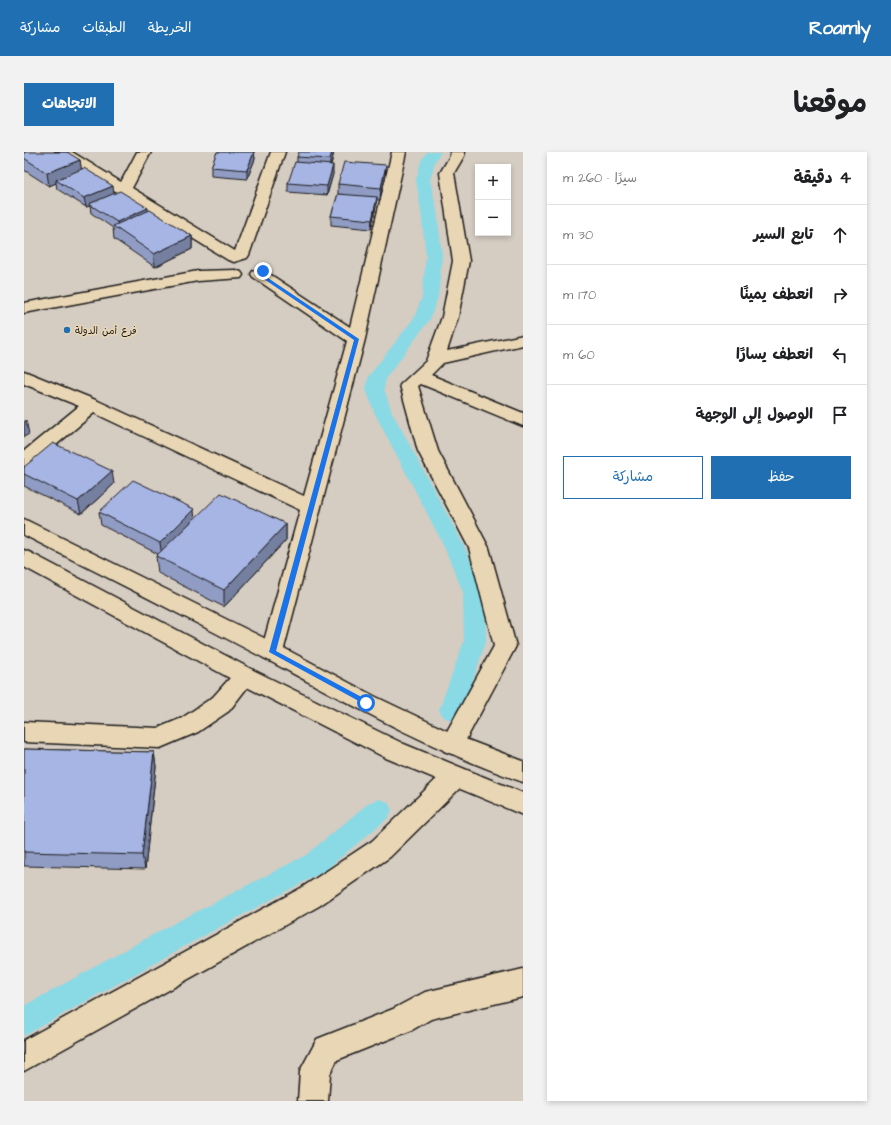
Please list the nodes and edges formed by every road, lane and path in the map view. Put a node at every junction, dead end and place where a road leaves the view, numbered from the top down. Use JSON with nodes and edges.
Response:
{"nodes":[{"id":1,"x":62,"y":152,"type":"edge"},
{"id":2,"x":144,"y":152,"type":"edge"},
{"id":3,"x":278,"y":152,"type":"edge"},
{"id":4,"x":399,"y":152,"type":"edge"},
{"id":5,"x":457,"y":152,"type":"edge"},
{"id":6,"x":124,"y":190,"type":"junction"},
{"id":7,"x":249,"y":237,"type":"junction"},
{"id":8,"x":234,"y":262,"type":"junction"},
{"id":9,"x":260,"y":263,"type":"junction"},
{"id":10,"x":24,"y":308,"type":"edge"},
{"id":11,"x":356,"y":339,"type":"junction"},
{"id":12,"x":523,"y":340,"type":"edge"},
{"id":13,"x":436,"y":359,"type":"junction"},
{"id":14,"x":419,"y":376,"type":"junction"},
{"id":15,"x":24,"y":377,"type":"edge"},
{"id":16,"x":92,"y":405,"type":"junction"},
{"id":17,"x":523,"y":420,"type":"edge"},
{"id":18,"x":24,"y":461,"type":"edge"},
{"id":19,"x":311,"y":507,"type":"junction"},
{"id":20,"x":24,"y":526,"type":"edge"},
{"id":21,"x":24,"y":558,"type":"edge"},
{"id":22,"x":272,"y":652,"type":"junction"},
{"id":23,"x":245,"y":676,"type":"junction"},
{"id":24,"x":24,"y":732,"type":"edge"},
{"id":25,"x":452,"y":744,"type":"junction"},
{"id":26,"x":523,"y":772,"type":"edge"},
{"id":27,"x":455,"y":777,"type":"junction"},
{"id":28,"x":523,"y":804,"type":"edge"},
{"id":29,"x":523,"y":983,"type":"edge"},
{"id":30,"x":24,"y":1056,"type":"edge"},
{"id":31,"x":313,"y":1101,"type":"edge"}],
"edges":[{"from":1,"to":6,"type":"street"},
{"from":2,"to":6,"type":"street"},
{"from":3,"to":7,"type":"street"},
{"from":4,"to":11,"type":"street"},
{"from":5,"to":13,"type":"street"},
{"from":6,"to":8,"type":"street"},
{"from":7,"to":8,"type":"street"},
{"from":7,"to":9,"type":"street"},
{"from":8,"to":9,"type":"street"},
{"from":8,"to":9,"type":"street"},
{"from":8,"to":10,"type":"street"},
{"from":9,"to":11,"type":"street"},
{"from":11,"to":19,"type":"street"},
{"from":12,"to":13,"type":"street"},
{"from":13,"to":14,"type":"street"},
{"from":14,"to":17,"type":"street"},
{"from":14,"to":25,"type":"street"},
{"from":15,"to":16,"type":"street"},
{"from":16,"to":18,"type":"street"},
{"from":16,"to":19,"type":"street"},
{"from":19,"to":22,"type":"street"},
{"from":20,"to":22,"type":"street"},
{"from":21,"to":23,"type":"street"},
{"from":22,"to":25,"type":"street"},
{"from":23,"to":24,"type":"street"},
{"from":23,"to":27,"type":"street"},
{"from":25,"to":26,"type":"street"},
{"from":27,"to":28,"type":"street"},
{"from":27,"to":30,"type":"street"},
{"from":29,"to":31,"type":"street"}]}
